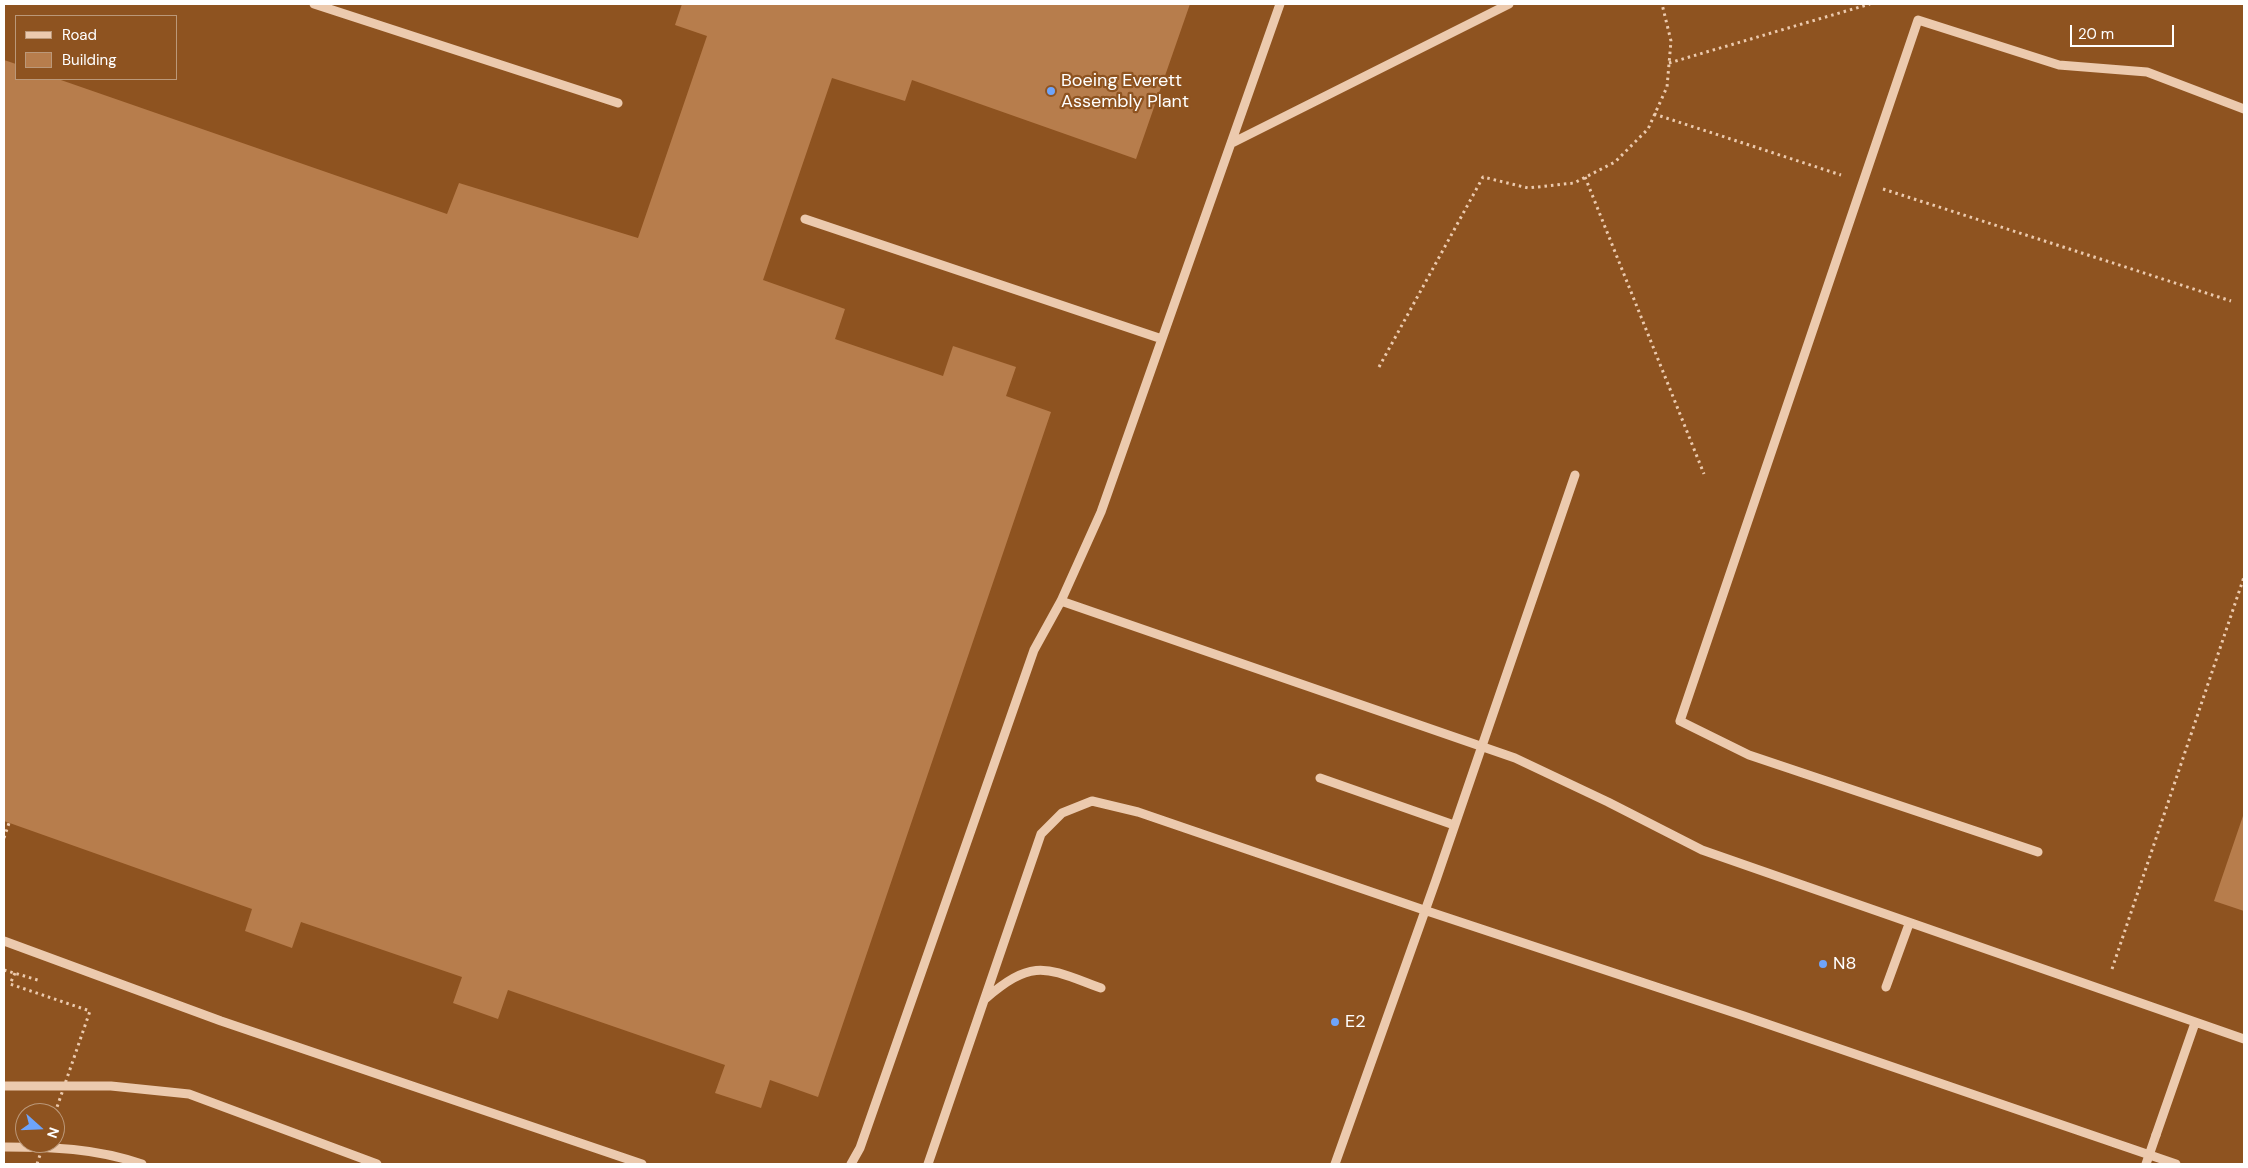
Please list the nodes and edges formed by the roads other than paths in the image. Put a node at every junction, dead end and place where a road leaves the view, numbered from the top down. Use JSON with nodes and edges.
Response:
{"nodes":[{"id":1,"x":314,"y":4,"type":"edge"},
{"id":2,"x":1280,"y":4,"type":"edge"},
{"id":3,"x":1509,"y":4,"type":"edge"},
{"id":4,"x":618,"y":103,"type":"dead end"},
{"id":5,"x":2244,"y":109,"type":"edge"},
{"id":6,"x":1232,"y":143,"type":"junction"},
{"id":7,"x":805,"y":220,"type":"dead end"},
{"id":8,"x":1162,"y":339,"type":"junction"},
{"id":9,"x":1575,"y":476,"type":"dead end"},
{"id":10,"x":1061,"y":601,"type":"junction"},
{"id":11,"x":1481,"y":747,"type":"junction"},
{"id":12,"x":1320,"y":778,"type":"dead end"},
{"id":13,"x":1454,"y":825,"type":"junction"},
{"id":14,"x":2038,"y":852,"type":"dead end"},
{"id":15,"x":1424,"y":910,"type":"junction"},
{"id":16,"x":1909,"y":924,"type":"junction"},
{"id":17,"x":4,"y":941,"type":"edge"},
{"id":18,"x":1886,"y":987,"type":"dead end"},
{"id":19,"x":1101,"y":988,"type":"dead end"},
{"id":20,"x":985,"y":999,"type":"junction"},
{"id":21,"x":2195,"y":1023,"type":"junction"},
{"id":22,"x":2244,"y":1039,"type":"edge"},
{"id":23,"x":4,"y":1086,"type":"edge"},
{"id":24,"x":4,"y":1147,"type":"edge"},
{"id":25,"x":142,"y":1164,"type":"edge"},
{"id":26,"x":377,"y":1164,"type":"edge"},
{"id":27,"x":642,"y":1164,"type":"edge"},
{"id":28,"x":851,"y":1164,"type":"edge"},
{"id":29,"x":928,"y":1164,"type":"edge"},
{"id":30,"x":1335,"y":1164,"type":"edge"},
{"id":31,"x":2146,"y":1164,"type":"edge"},
{"id":32,"x":2176,"y":1164,"type":"edge"}],
"edges":[{"from":1,"to":4,"type":"lane"},
{"from":2,"to":6,"type":"lane"},
{"from":3,"to":6,"type":"lane"},
{"from":5,"to":14,"type":"lane"},
{"from":6,"to":8,"type":"lane"},
{"from":7,"to":8,"type":"lane"},
{"from":8,"to":10,"type":"lane"},
{"from":9,"to":11,"type":"lane"},
{"from":10,"to":11,"type":"lane"},
{"from":10,"to":28,"type":"lane"},
{"from":11,"to":13,"type":"lane"},
{"from":11,"to":16,"type":"lane"},
{"from":12,"to":13,"type":"lane"},
{"from":13,"to":15,"type":"lane"},
{"from":15,"to":20,"type":"lane"},
{"from":15,"to":30,"type":"lane"},
{"from":15,"to":32,"type":"lane"},
{"from":16,"to":18,"type":"lane"},
{"from":16,"to":21,"type":"lane"},
{"from":17,"to":27,"type":"lane"},
{"from":19,"to":20,"type":"lane"},
{"from":20,"to":29,"type":"lane"},
{"from":21,"to":22,"type":"lane"},
{"from":21,"to":31,"type":"lane","bridge":true},
{"from":23,"to":26,"type":"lane"},
{"from":24,"to":25,"type":"lane"}]}
